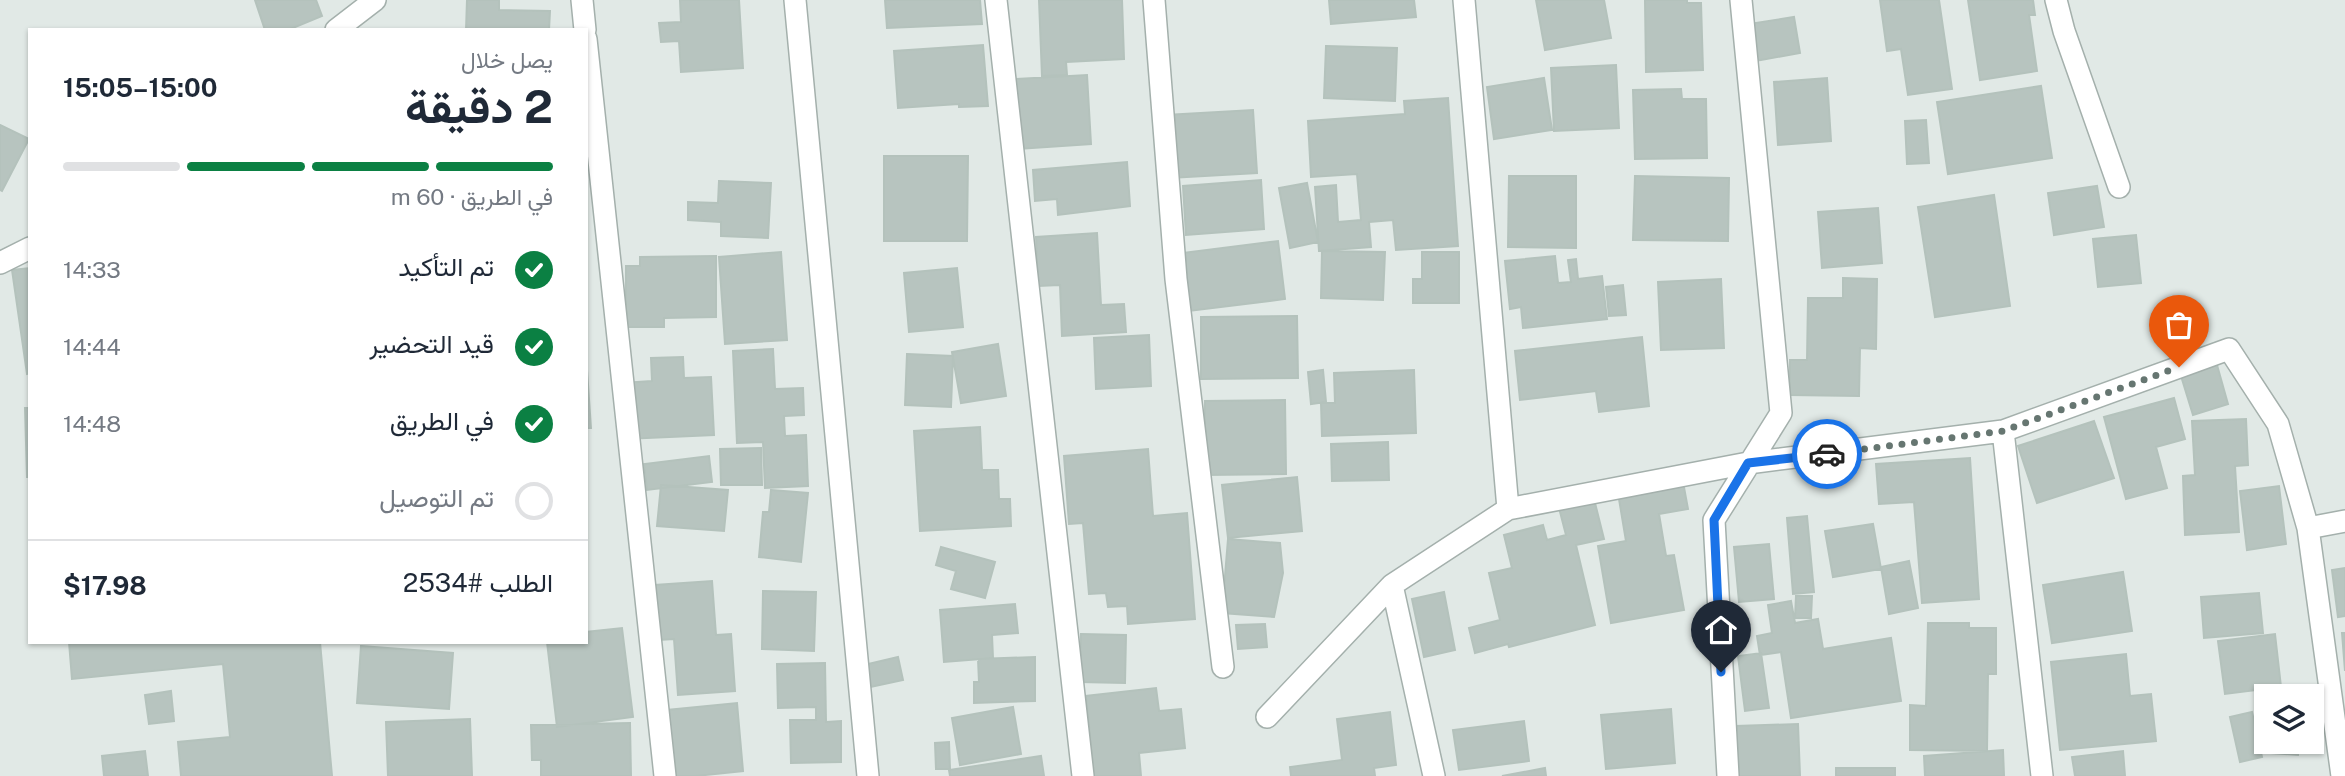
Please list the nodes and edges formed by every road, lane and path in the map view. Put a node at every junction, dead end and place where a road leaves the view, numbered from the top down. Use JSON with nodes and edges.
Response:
{"nodes":[{"id":1,"x":375,"y":0,"type":"edge"},
{"id":2,"x":582,"y":0,"type":"edge"},
{"id":3,"x":795,"y":0,"type":"edge"},
{"id":4,"x":996,"y":0,"type":"edge"},
{"id":5,"x":1154,"y":0,"type":"edge"},
{"id":6,"x":1464,"y":0,"type":"edge"},
{"id":7,"x":1741,"y":0,"type":"edge"},
{"id":8,"x":2056,"y":0,"type":"edge"},
{"id":9,"x":339,"y":28,"type":"edge"},
{"id":10,"x":585,"y":28,"type":"edge"},
{"id":11,"x":588,"y":58,"type":"edge"},
{"id":12,"x":2119,"y":187,"type":"dead end"},
{"id":13,"x":28,"y":249,"type":"edge"},
{"id":14,"x":0,"y":263,"type":"edge"},
{"id":15,"x":2003,"y":431,"type":"junction"},
{"id":16,"x":1748,"y":463,"type":"junction"},
{"id":17,"x":1508,"y":509,"type":"junction"},
{"id":18,"x":2345,"y":521,"type":"edge"},
{"id":19,"x":2308,"y":528,"type":"junction"},
{"id":20,"x":1392,"y":586,"type":"junction"},
{"id":21,"x":1223,"y":667,"type":"dead end"},
{"id":22,"x":1267,"y":718,"type":"dead end"},
{"id":23,"x":665,"y":776,"type":"edge"},
{"id":24,"x":868,"y":776,"type":"edge"},
{"id":25,"x":1083,"y":776,"type":"edge"},
{"id":26,"x":1434,"y":776,"type":"edge"},
{"id":27,"x":1728,"y":776,"type":"edge"},
{"id":28,"x":2042,"y":776,"type":"edge"},
{"id":29,"x":2342,"y":776,"type":"edge"}],
"edges":[{"from":1,"to":9,"type":"street"},
{"from":2,"to":10,"type":"street"},
{"from":3,"to":24,"type":"street"},
{"from":4,"to":25,"type":"street"},
{"from":5,"to":21,"type":"street"},
{"from":6,"to":17,"type":"street"},
{"from":7,"to":16,"type":"street"},
{"from":8,"to":12,"type":"street"},
{"from":11,"to":23,"type":"street"},
{"from":13,"to":14,"type":"street"},
{"from":15,"to":16,"type":"street"},
{"from":15,"to":19,"type":"street"},
{"from":15,"to":28,"type":"street"},
{"from":16,"to":17,"type":"street"},
{"from":16,"to":27,"type":"street"},
{"from":17,"to":20,"type":"street"},
{"from":18,"to":19,"type":"street"},
{"from":19,"to":29,"type":"street"},
{"from":20,"to":22,"type":"street"},
{"from":20,"to":26,"type":"street"}]}
